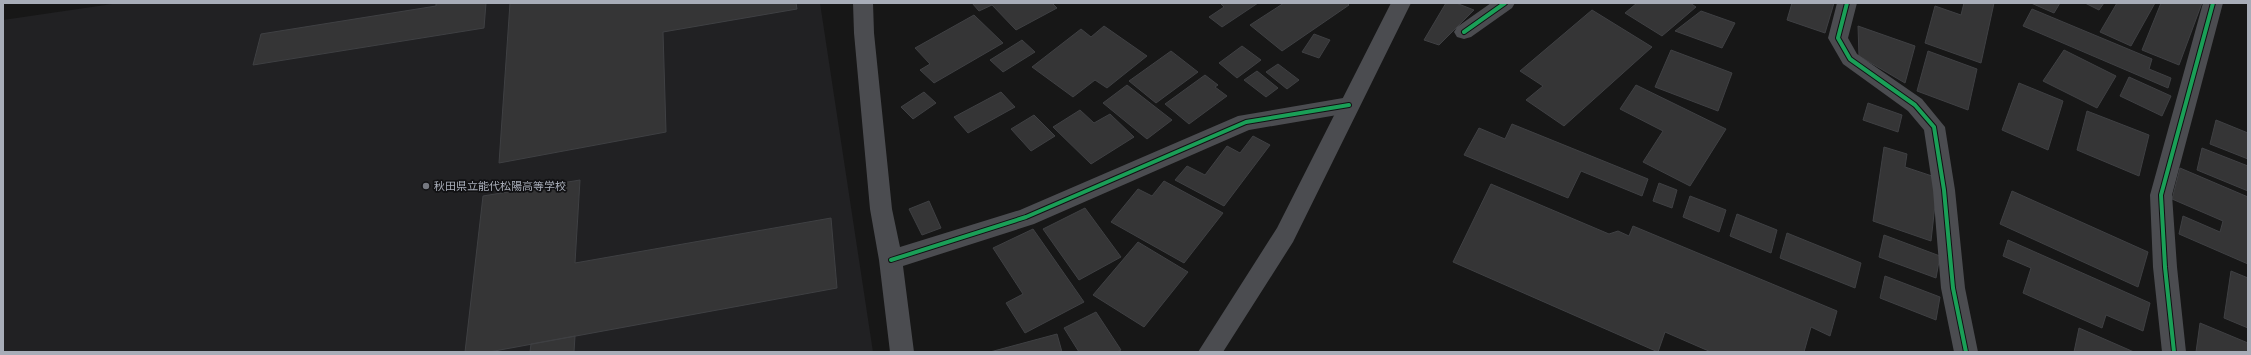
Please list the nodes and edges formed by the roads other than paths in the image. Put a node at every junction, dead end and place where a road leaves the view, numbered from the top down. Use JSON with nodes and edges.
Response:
{"nodes":[{"id":1,"x":862,"y":3,"type":"edge"},
{"id":2,"x":1401,"y":3,"type":"edge"},
{"id":3,"x":1505,"y":3,"type":"edge"},
{"id":4,"x":1847,"y":3,"type":"edge"},
{"id":5,"x":2213,"y":3,"type":"edge"},
{"id":6,"x":1464,"y":32,"type":"dead end"},
{"id":7,"x":1349,"y":105,"type":"junction"},
{"id":8,"x":891,"y":260,"type":"junction"},
{"id":9,"x":902,"y":352,"type":"edge"},
{"id":10,"x":1210,"y":352,"type":"edge"},
{"id":11,"x":1966,"y":352,"type":"edge"},
{"id":12,"x":2174,"y":352,"type":"edge"}],
"edges":[{"from":1,"to":8,"type":"street"},
{"from":2,"to":7,"type":"street"},
{"from":3,"to":6,"type":"street"},
{"from":4,"to":11,"type":"street"},
{"from":5,"to":12,"type":"street"},
{"from":7,"to":8,"type":"street"},
{"from":7,"to":10,"type":"street"},
{"from":8,"to":9,"type":"street"}]}
